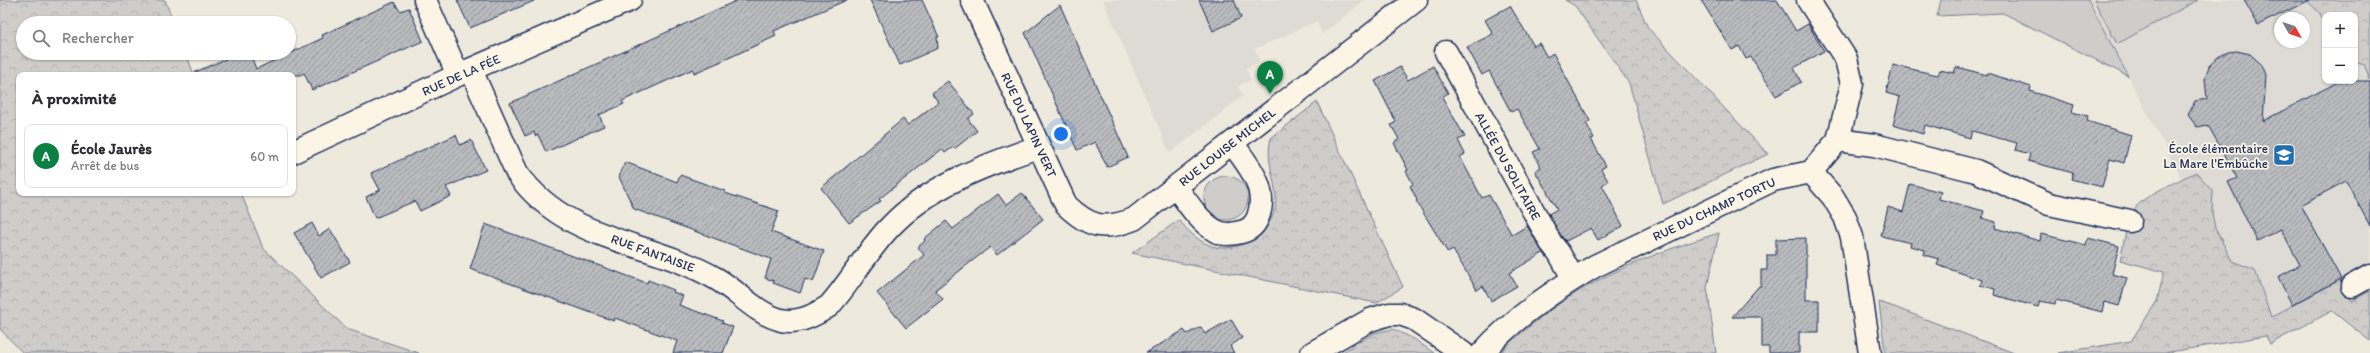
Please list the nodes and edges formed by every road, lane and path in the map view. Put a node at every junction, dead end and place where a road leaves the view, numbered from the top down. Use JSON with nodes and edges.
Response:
{"nodes":[{"id":1,"x":425,"y":0,"type":"edge"},
{"id":2,"x":630,"y":0,"type":"edge"},
{"id":3,"x":972,"y":0,"type":"edge"},
{"id":4,"x":1416,"y":0,"type":"edge"},
{"id":5,"x":1808,"y":0,"type":"edge"},
{"id":6,"x":1446,"y":52,"type":"dead end"},
{"id":7,"x":465,"y":72,"type":"junction"},
{"id":8,"x":1838,"y":140,"type":"junction"},
{"id":9,"x":1232,"y":143,"type":"junction"},
{"id":10,"x":1038,"y":147,"type":"junction"},
{"id":11,"x":296,"y":151,"type":"edge"},
{"id":12,"x":1811,"y":172,"type":"junction"},
{"id":13,"x":1176,"y":187,"type":"junction"},
{"id":14,"x":2130,"y":221,"type":"dead end"},
{"id":15,"x":1109,"y":226,"type":"joint"},
{"id":16,"x":1574,"y":278,"type":"junction"},
{"id":17,"x":1312,"y":353,"type":"edge"},
{"id":18,"x":1463,"y":353,"type":"edge"},
{"id":19,"x":1482,"y":353,"type":"edge"},
{"id":20,"x":1870,"y":353,"type":"edge"}],
"edges":[{"from":1,"to":7,"type":"street","name":"RUE FANTAISIE"},
{"from":2,"to":7,"type":"street","name":"RUE DE LA FÉE"},
{"from":3,"to":10,"type":"street","name":"RUE DU LAPIN VERT"},
{"from":4,"to":9,"type":"street","name":"RUE LOUISE MICHEL"},
{"from":5,"to":8,"type":"street"},
{"from":6,"to":16,"type":"street","name":"ALLÉE DU SOLITAIRE"},
{"from":7,"to":10,"type":"street","name":"RUE FANTAISIE"},
{"from":7,"to":11,"type":"street","name":"RUE DE LA FÉE"},
{"from":8,"to":12,"type":"street"},
{"from":8,"to":14,"type":"street"},
{"from":9,"to":13,"type":"street","name":"RUE LOUISE MICHEL"},
{"from":9,"to":13,"type":"street"},
{"from":10,"to":15,"type":"street","name":"RUE DU LAPIN VERT"},
{"from":12,"to":16,"type":"street","name":"RUE DU CHAMP TORTU"},
{"from":12,"to":20,"type":"street"},
{"from":13,"to":15,"type":"street","name":"RUE LOUISE MICHEL"},
{"from":16,"to":19,"type":"street","name":"RUE DU CHAMP TORTU"},
{"from":17,"to":18,"type":"street"}]}
